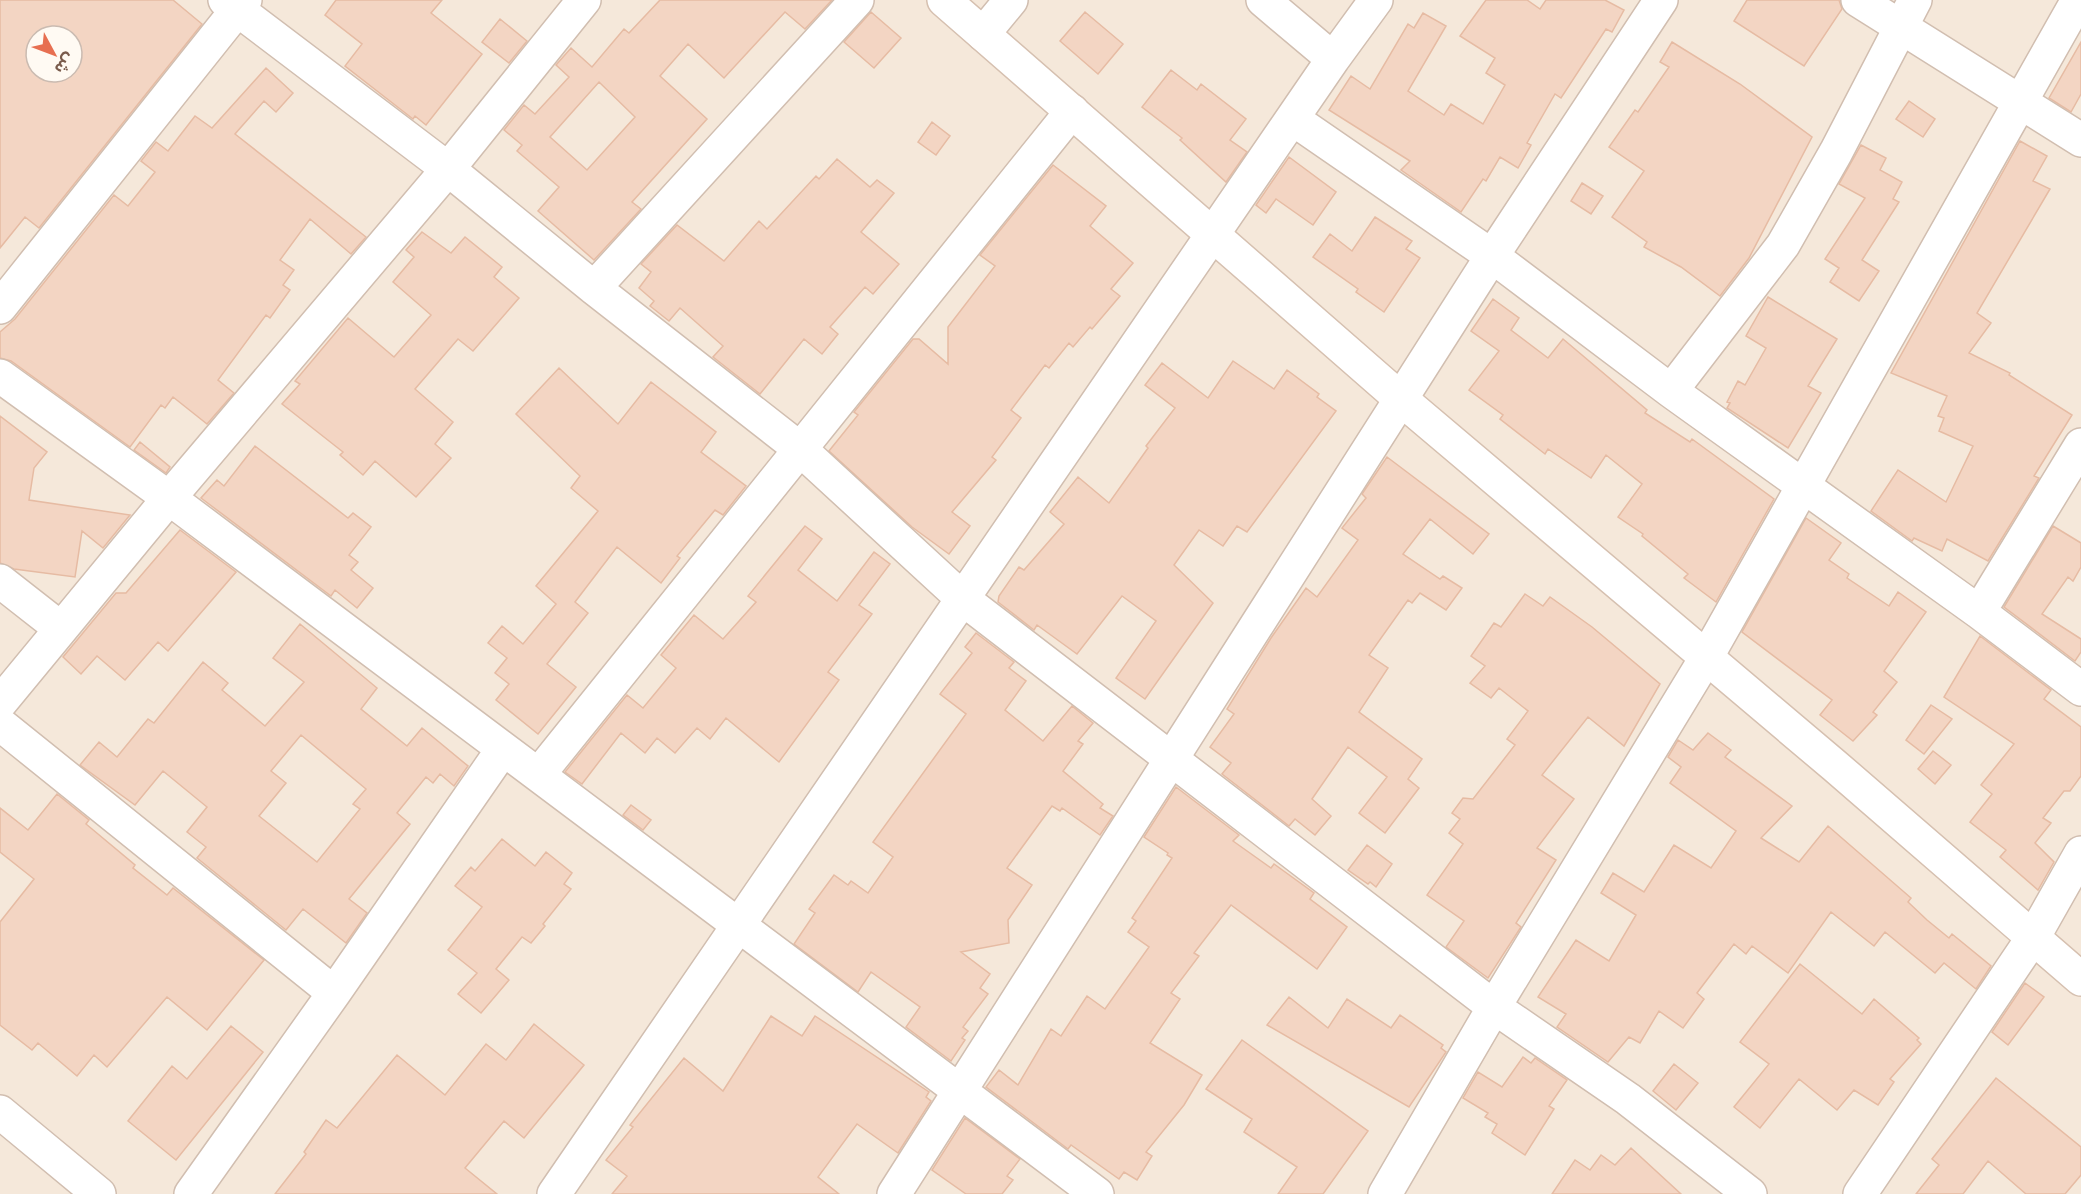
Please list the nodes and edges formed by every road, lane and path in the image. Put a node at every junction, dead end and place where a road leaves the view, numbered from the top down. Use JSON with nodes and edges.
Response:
{"nodes":[{"id":1,"x":584,"y":0,"type":"edge"},
{"id":2,"x":857,"y":0,"type":"edge"},
{"id":3,"x":944,"y":0,"type":"edge"},
{"id":4,"x":1011,"y":0,"type":"edge"},
{"id":5,"x":1263,"y":0,"type":"edge"},
{"id":6,"x":1376,"y":0,"type":"edge"},
{"id":7,"x":1661,"y":0,"type":"edge"},
{"id":8,"x":1858,"y":0,"type":"edge"},
{"id":9,"x":2078,"y":0,"type":"edge"},
{"id":10,"x":236,"y":3,"type":"edge"},
{"id":11,"x":1908,"y":14,"type":"edge"},
{"id":12,"x":983,"y":34,"type":"junction"},
{"id":13,"x":1333,"y":58,"type":"junction"},
{"id":14,"x":2020,"y":101,"type":"junction"},
{"id":15,"x":1072,"y":111,"type":"junction"},
{"id":16,"x":1293,"y":119,"type":"junction"},
{"id":17,"x":2081,"y":140,"type":"edge"},
{"id":18,"x":448,"y":169,"type":"junction"},
{"id":19,"x":1214,"y":234,"type":"junction"},
{"id":20,"x":1492,"y":256,"type":"junction"},
{"id":21,"x":594,"y":288,"type":"junction"},
{"id":22,"x":0,"y":306,"type":"edge"},
{"id":23,"x":0,"y":376,"type":"edge"},
{"id":24,"x":1671,"y":391,"type":"junction"},
{"id":25,"x":1402,"y":400,"type":"junction"},
{"id":26,"x":2081,"y":445,"type":"edge"},
{"id":27,"x":800,"y":449,"type":"junction"},
{"id":28,"x":1802,"y":486,"type":"junction"},
{"id":29,"x":169,"y":498,"type":"junction"},
{"id":30,"x":0,"y":581,"type":"edge"},
{"id":31,"x":963,"y":600,"type":"junction"},
{"id":32,"x":1979,"y":612,"type":"junction"},
{"id":33,"x":60,"y":628,"type":"junction"},
{"id":34,"x":1706,"y":658,"type":"junction"},
{"id":35,"x":2081,"y":690,"type":"edge"},
{"id":36,"x":0,"y":703,"type":"edge"},
{"id":37,"x":0,"y":724,"type":"edge"},
{"id":38,"x":503,"y":748,"type":"junction"},
{"id":39,"x":1170,"y":761,"type":"junction"},
{"id":40,"x":539,"y":774,"type":"junction"},
{"id":41,"x":2081,"y":853,"type":"edge"},
{"id":42,"x":739,"y":926,"type":"junction"},
{"id":43,"x":2034,"y":936,"type":"junction"},
{"id":44,"x":2081,"y":979,"type":"edge"},
{"id":45,"x":334,"y":993,"type":"junction"},
{"id":46,"x":1494,"y":1007,"type":"junction"},
{"id":47,"x":959,"y":1093,"type":"junction"},
{"id":48,"x":0,"y":1112,"type":"edge"},
{"id":49,"x":99,"y":1194,"type":"edge"},
{"id":50,"x":190,"y":1194,"type":"edge"},
{"id":51,"x":554,"y":1194,"type":"edge"},
{"id":52,"x":894,"y":1194,"type":"edge"},
{"id":53,"x":1097,"y":1194,"type":"edge"},
{"id":54,"x":1385,"y":1194,"type":"edge"},
{"id":55,"x":1750,"y":1194,"type":"edge"},
{"id":56,"x":1860,"y":1194,"type":"edge"}],
"edges":[{"from":1,"to":18,"type":"street"},
{"from":2,"to":21,"type":"street"},
{"from":3,"to":12,"type":"street"},
{"from":4,"to":12,"type":"street"},
{"from":5,"to":13,"type":"street"},
{"from":6,"to":13,"type":"street"},
{"from":7,"to":20,"type":"street"},
{"from":8,"to":11,"type":"street"},
{"from":9,"to":14,"type":"street"},
{"from":10,"to":18,"type":"street"},
{"from":10,"to":22,"type":"street"},
{"from":11,"to":14,"type":"street"},
{"from":11,"to":24,"type":"street"},
{"from":12,"to":15,"type":"street"},
{"from":13,"to":16,"type":"street"},
{"from":14,"to":17,"type":"street"},
{"from":14,"to":28,"type":"street"},
{"from":15,"to":19,"type":"street"},
{"from":15,"to":27,"type":"street"},
{"from":16,"to":19,"type":"street"},
{"from":16,"to":20,"type":"street"},
{"from":18,"to":21,"type":"street"},
{"from":18,"to":29,"type":"street"},
{"from":19,"to":25,"type":"street"},
{"from":19,"to":31,"type":"street"},
{"from":20,"to":24,"type":"street"},
{"from":20,"to":25,"type":"street"},
{"from":21,"to":27,"type":"street"},
{"from":23,"to":29,"type":"street"},
{"from":24,"to":28,"type":"street"},
{"from":25,"to":34,"type":"street"},
{"from":25,"to":39,"type":"street"},
{"from":26,"to":32,"type":"street"},
{"from":27,"to":31,"type":"street"},
{"from":27,"to":40,"type":"street"},
{"from":28,"to":32,"type":"street"},
{"from":28,"to":34,"type":"street"},
{"from":29,"to":33,"type":"street"},
{"from":29,"to":38,"type":"street"},
{"from":30,"to":33,"type":"street"},
{"from":31,"to":39,"type":"street"},
{"from":31,"to":42,"type":"street"},
{"from":32,"to":35,"type":"street"},
{"from":33,"to":36,"type":"street"},
{"from":34,"to":43,"type":"street"},
{"from":34,"to":46,"type":"street"},
{"from":37,"to":45,"type":"street"},
{"from":38,"to":40,"type":"street"},
{"from":38,"to":45,"type":"street"},
{"from":39,"to":46,"type":"street"},
{"from":39,"to":47,"type":"street"},
{"from":40,"to":42,"type":"street"},
{"from":41,"to":43,"type":"street"},
{"from":42,"to":47,"type":"street"},
{"from":42,"to":51,"type":"street"},
{"from":43,"to":44,"type":"street"},
{"from":43,"to":56,"type":"street"},
{"from":45,"to":50,"type":"street"},
{"from":46,"to":54,"type":"street"},
{"from":46,"to":55,"type":"street"},
{"from":47,"to":52,"type":"street"},
{"from":47,"to":53,"type":"street"},
{"from":48,"to":49,"type":"street"}]}
